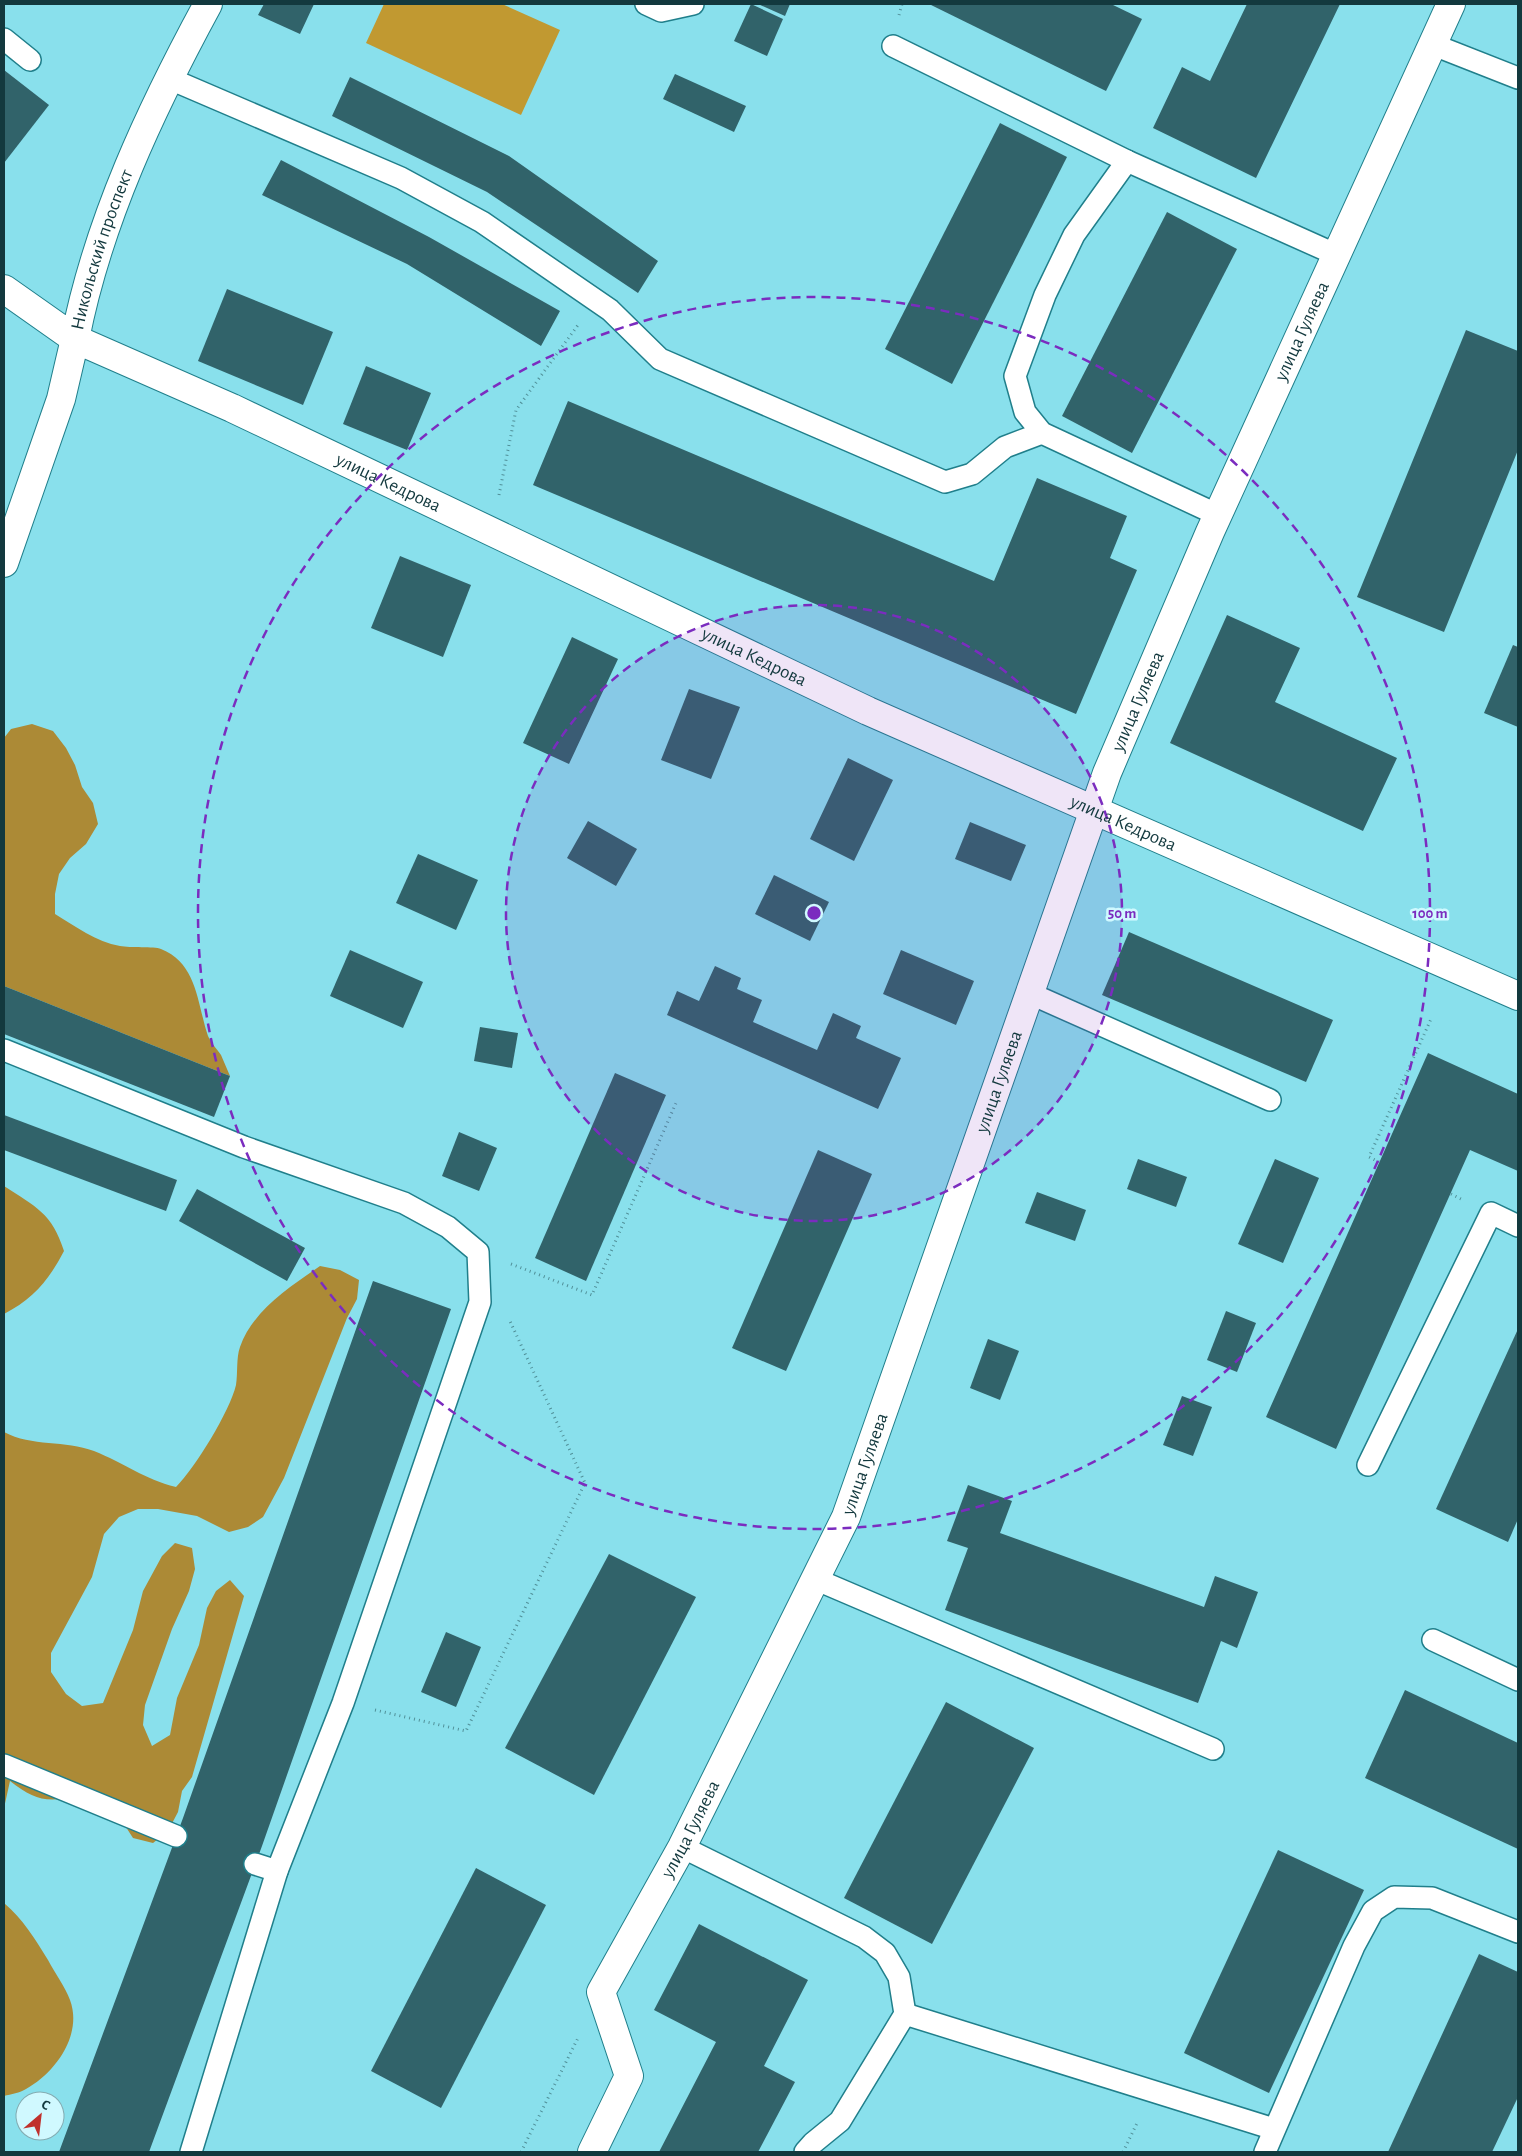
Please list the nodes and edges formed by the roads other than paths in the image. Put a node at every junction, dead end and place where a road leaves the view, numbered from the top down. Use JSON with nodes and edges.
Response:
{"nodes":[{"id":1,"x":208,"y":4,"type":"edge"},
{"id":2,"x":646,"y":4,"type":"edge"},
{"id":3,"x":693,"y":4,"type":"edge"},
{"id":4,"x":1451,"y":4,"type":"edge"},
{"id":5,"x":4,"y":39,"type":"edge"},
{"id":6,"x":1434,"y":45,"type":"junction"},
{"id":7,"x":893,"y":46,"type":"dead end"},
{"id":8,"x":30,"y":60,"type":"dead end"},
{"id":9,"x":168,"y":78,"type":"junction"},
{"id":10,"x":1518,"y":78,"type":"edge"},
{"id":11,"x":1126,"y":161,"type":"junction"},
{"id":12,"x":1337,"y":255,"type":"junction"},
{"id":13,"x":4,"y":289,"type":"edge"},
{"id":14,"x":75,"y":340,"type":"junction"},
{"id":15,"x":1042,"y":433,"type":"junction"},
{"id":16,"x":1218,"y":515,"type":"junction"},
{"id":17,"x":4,"y":563,"type":"edge"},
{"id":18,"x":1093,"y":810,"type":"junction"},
{"id":19,"x":1029,"y":993,"type":"junction"},
{"id":20,"x":1518,"y":996,"type":"edge"},
{"id":21,"x":4,"y":1050,"type":"edge"},
{"id":22,"x":1270,"y":1100,"type":"dead end"},
{"id":23,"x":1518,"y":1226,"type":"edge"},
{"id":24,"x":1368,"y":1465,"type":"dead end"},
{"id":25,"x":815,"y":1579,"type":"junction"},
{"id":26,"x":1433,"y":1640,"type":"dead end"},
{"id":27,"x":1518,"y":1680,"type":"edge"},
{"id":28,"x":1213,"y":1749,"type":"dead end"},
{"id":29,"x":4,"y":1765,"type":"edge"},
{"id":30,"x":176,"y":1836,"type":"dead end"},
{"id":31,"x":682,"y":1847,"type":"junction"},
{"id":32,"x":255,"y":1864,"type":"dead end"},
{"id":33,"x":277,"y":1871,"type":"junction"},
{"id":34,"x":1518,"y":1932,"type":"edge"},
{"id":35,"x":905,"y":2014,"type":"junction"},
{"id":36,"x":1274,"y":2129,"type":"junction"},
{"id":37,"x":191,"y":2152,"type":"edge"},
{"id":38,"x":592,"y":2152,"type":"edge"},
{"id":39,"x":805,"y":2152,"type":"edge"},
{"id":40,"x":1265,"y":2152,"type":"edge"}],
"edges":[{"from":1,"to":9,"type":"street","name":"Никольский проспект"},
{"from":2,"to":3,"type":"lane"},
{"from":4,"to":6,"type":"street","name":"улица Гуляева"},
{"from":5,"to":8,"type":"lane"},
{"from":6,"to":10,"type":"lane"},
{"from":6,"to":12,"type":"street","name":"улица Гуляева"},
{"from":7,"to":11,"type":"lane"},
{"from":9,"to":14,"type":"street","name":"Никольский проспект"},
{"from":9,"to":15,"type":"lane"},
{"from":11,"to":12,"type":"lane"},
{"from":11,"to":15,"type":"lane"},
{"from":12,"to":16,"type":"street","name":"улица Гуляева"},
{"from":13,"to":14,"type":"street","name":"улица Кедрова"},
{"from":14,"to":17,"type":"street","name":"Никольский проспект"},
{"from":14,"to":18,"type":"street","name":"улица Кедрова"},
{"from":15,"to":16,"type":"lane"},
{"from":16,"to":18,"type":"street","name":"улица Гуляева"},
{"from":18,"to":19,"type":"street","name":"улица Гуляева"},
{"from":18,"to":20,"type":"street","name":"улица Кедрова"},
{"from":19,"to":22,"type":"lane"},
{"from":19,"to":25,"type":"street","name":"улица Гуляева"},
{"from":21,"to":33,"type":"lane"},
{"from":23,"to":24,"type":"lane"},
{"from":25,"to":28,"type":"lane"},
{"from":25,"to":31,"type":"street","name":"улица Гуляева"},
{"from":26,"to":27,"type":"lane"},
{"from":29,"to":30,"type":"lane"},
{"from":31,"to":35,"type":"lane"},
{"from":31,"to":38,"type":"street","name":"улица Гуляева"},
{"from":32,"to":33,"type":"lane"},
{"from":33,"to":37,"type":"lane"},
{"from":34,"to":36,"type":"lane"},
{"from":35,"to":36,"type":"lane"},
{"from":35,"to":39,"type":"lane"},
{"from":36,"to":40,"type":"lane"}]}
